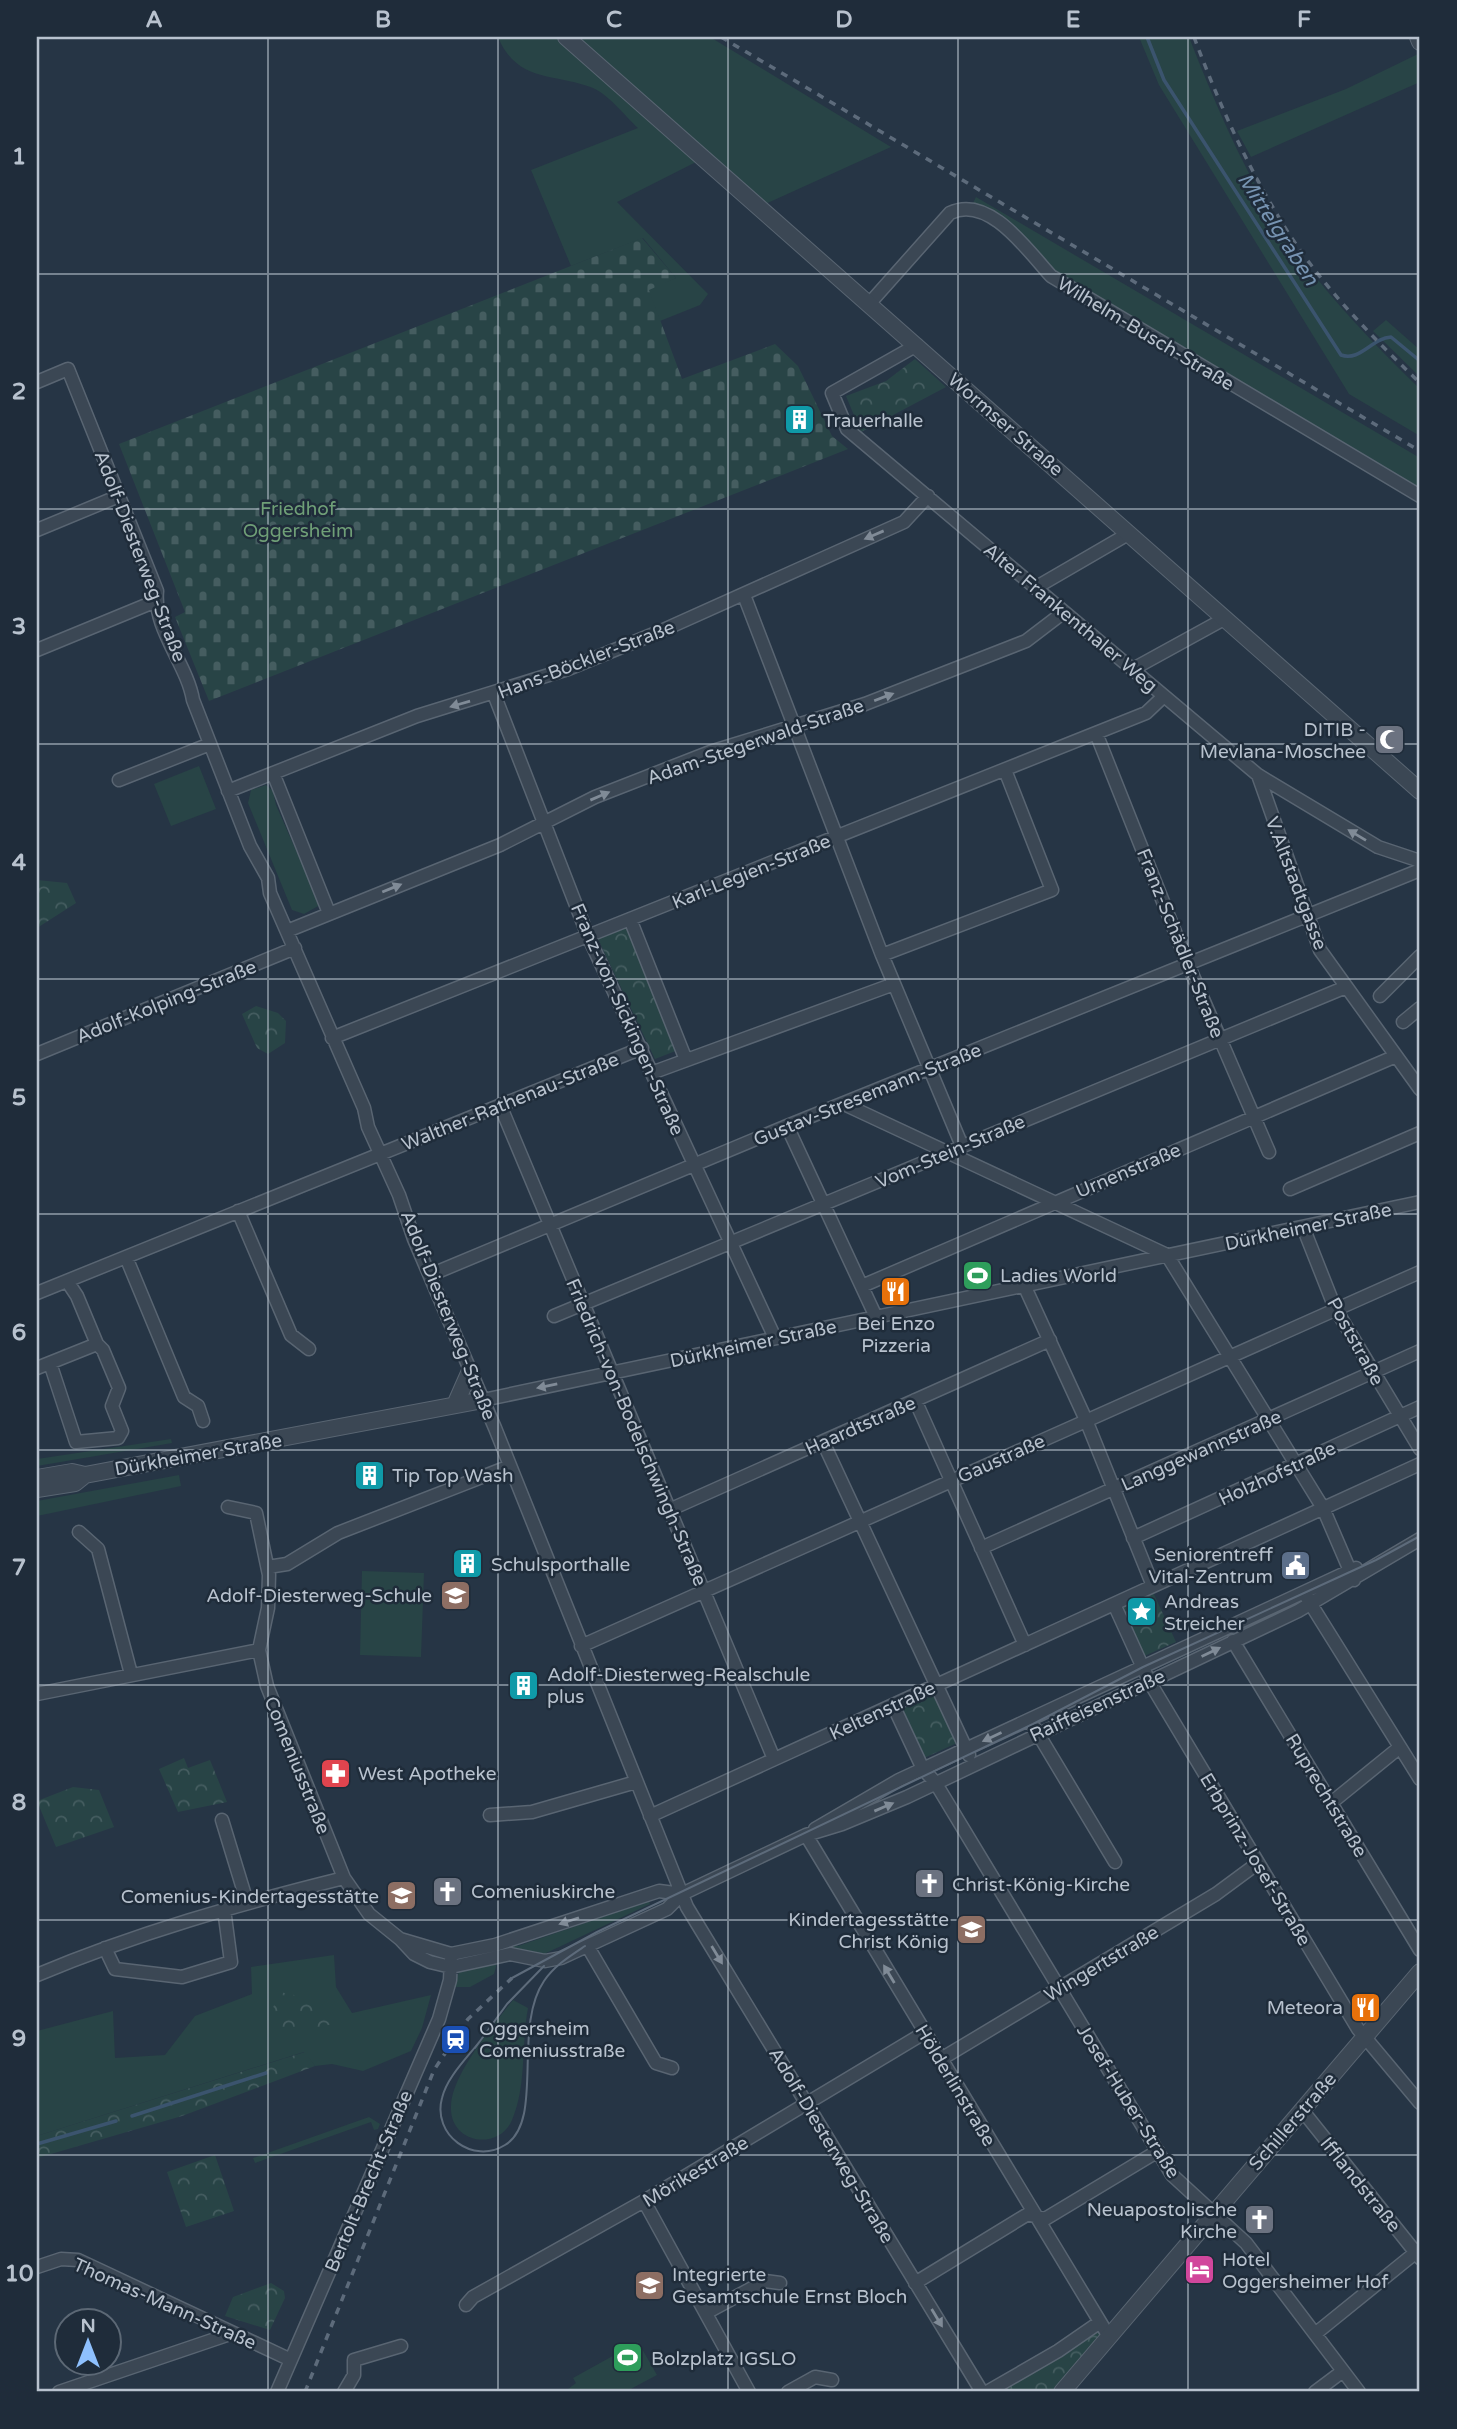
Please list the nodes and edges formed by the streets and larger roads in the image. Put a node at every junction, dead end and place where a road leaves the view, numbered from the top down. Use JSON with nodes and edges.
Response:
{"nodes":[{"id":1,"x":566,"y":37,"type":"edge"},
{"id":2,"x":1418,"y":37,"type":"edge"},
{"id":3,"x":1420,"y":42,"type":"edge"},
{"id":4,"x":869,"y":304,"type":"junction"},
{"id":5,"x":917,"y":345,"type":"junction"},
{"id":6,"x":37,"y":382,"type":"edge"},
{"id":7,"x":119,"y":496,"type":"junction"},
{"id":8,"x":928,"y":496,"type":"junction"},
{"id":9,"x":1420,"y":496,"type":"edge"},
{"id":10,"x":37,"y":530,"type":"edge"},
{"id":11,"x":1128,"y":534,"type":"junction"},
{"id":12,"x":1035,"y":588,"type":"junction"},
{"id":13,"x":744,"y":595,"type":"junction"},
{"id":14,"x":156,"y":601,"type":"junction"},
{"id":15,"x":1064,"y":612,"type":"junction"},
{"id":16,"x":1224,"y":619,"type":"junction"},
{"id":17,"x":37,"y":650,"type":"edge"},
{"id":18,"x":1133,"y":669,"type":"junction"},
{"id":19,"x":495,"y":694,"type":"junction"},
{"id":20,"x":1164,"y":696,"type":"junction"},
{"id":21,"x":795,"y":728,"type":"junction"},
{"id":22,"x":1096,"y":733,"type":"junction"},
{"id":23,"x":210,"y":744,"type":"junction"},
{"id":24,"x":1005,"y":770,"type":"junction"},
{"id":25,"x":273,"y":773,"type":"junction"},
{"id":26,"x":1258,"y":775,"type":"junction"},
{"id":27,"x":119,"y":780,"type":"dead end"},
{"id":28,"x":228,"y":791,"type":"junction"},
{"id":29,"x":1420,"y":791,"type":"edge"},
{"id":30,"x":544,"y":824,"type":"junction"},
{"id":31,"x":837,"y":837,"type":"junction"},
{"id":32,"x":1420,"y":861,"type":"edge"},
{"id":33,"x":1420,"y":870,"type":"edge"},
{"id":34,"x":329,"y":913,"type":"junction"},
{"id":35,"x":1306,"y":916,"type":"junction"},
{"id":36,"x":630,"y":919,"type":"junction"},
{"id":37,"x":287,"y":931,"type":"junction"},
{"id":38,"x":588,"y":936,"type":"junction"},
{"id":39,"x":295,"y":948,"type":"junction"},
{"id":40,"x":882,"y":955,"type":"junction"},
{"id":41,"x":1420,"y":956,"type":"edge"},
{"id":42,"x":1187,"y":962,"type":"junction"},
{"id":43,"x":894,"y":984,"type":"junction"},
{"id":44,"x":1346,"y":986,"type":"junction"},
{"id":45,"x":1380,"y":996,"type":"dead end"},
{"id":46,"x":1420,"y":1009,"type":"edge"},
{"id":47,"x":1403,"y":1022,"type":"dead end"},
{"id":48,"x":332,"y":1038,"type":"junction"},
{"id":49,"x":1220,"y":1039,"type":"junction"},
{"id":50,"x":642,"y":1048,"type":"junction"},
{"id":51,"x":37,"y":1054,"type":"edge"},
{"id":52,"x":1396,"y":1056,"type":"junction"},
{"id":53,"x":687,"y":1060,"type":"junction"},
{"id":54,"x":929,"y":1069,"type":"junction"},
{"id":55,"x":654,"y":1072,"type":"junction"},
{"id":56,"x":1420,"y":1088,"type":"edge"},
{"id":57,"x":844,"y":1104,"type":"junction"},
{"id":58,"x":500,"y":1105,"type":"junction"},
{"id":59,"x":1254,"y":1117,"type":"junction"},
{"id":60,"x":787,"y":1126,"type":"junction"},
{"id":61,"x":1420,"y":1133,"type":"edge"},
{"id":62,"x":962,"y":1146,"type":"junction"},
{"id":63,"x":947,"y":1152,"type":"junction"},
{"id":64,"x":1269,"y":1152,"type":"dead end"},
{"id":65,"x":378,"y":1153,"type":"junction"},
{"id":66,"x":694,"y":1164,"type":"junction"},
{"id":67,"x":1290,"y":1189,"type":"dead end"},
{"id":68,"x":1054,"y":1202,"type":"junction"},
{"id":69,"x":1420,"y":1202,"type":"edge"},
{"id":70,"x":823,"y":1204,"type":"junction"},
{"id":71,"x":238,"y":1211,"type":"junction"},
{"id":72,"x":550,"y":1225,"type":"junction"},
{"id":73,"x":1303,"y":1227,"type":"junction"},
{"id":74,"x":732,"y":1242,"type":"junction"},
{"id":75,"x":1167,"y":1255,"type":"junction"},
{"id":76,"x":126,"y":1256,"type":"junction"},
{"id":77,"x":1420,"y":1272,"type":"edge"},
{"id":78,"x":430,"y":1275,"type":"junction"},
{"id":79,"x":1024,"y":1285,"type":"junction"},
{"id":80,"x":862,"y":1286,"type":"junction"},
{"id":81,"x":70,"y":1290,"type":"junction"},
{"id":82,"x":37,"y":1293,"type":"edge"},
{"id":83,"x":583,"y":1304,"type":"junction"},
{"id":84,"x":1335,"y":1308,"type":"junction"},
{"id":85,"x":554,"y":1316,"type":"dead end"},
{"id":86,"x":876,"y":1317,"type":"junction"},
{"id":87,"x":775,"y":1338,"type":"junction"},
{"id":88,"x":1050,"y":1340,"type":"junction"},
{"id":89,"x":97,"y":1344,"type":"junction"},
{"id":90,"x":309,"y":1349,"type":"dead end"},
{"id":91,"x":1420,"y":1351,"type":"edge"},
{"id":92,"x":1231,"y":1357,"type":"junction"},
{"id":93,"x":50,"y":1363,"type":"junction"},
{"id":94,"x":37,"y":1368,"type":"edge"},
{"id":95,"x":470,"y":1371,"type":"junction"},
{"id":96,"x":612,"y":1372,"type":"junction"},
{"id":97,"x":1373,"y":1373,"type":"junction"},
{"id":98,"x":483,"y":1400,"type":"junction"},
{"id":99,"x":915,"y":1401,"type":"junction"},
{"id":100,"x":455,"y":1405,"type":"junction"},
{"id":101,"x":1420,"y":1407,"type":"edge"},
{"id":102,"x":1400,"y":1416,"type":"junction"},
{"id":103,"x":1270,"y":1419,"type":"junction"},
{"id":104,"x":1086,"y":1420,"type":"junction"},
{"id":105,"x":203,"y":1421,"type":"dead end"},
{"id":106,"x":823,"y":1441,"type":"junction"},
{"id":107,"x":1420,"y":1449,"type":"edge"},
{"id":108,"x":1297,"y":1464,"type":"junction"},
{"id":109,"x":1420,"y":1464,"type":"edge"},
{"id":110,"x":510,"y":1466,"type":"junction"},
{"id":111,"x":85,"y":1475,"type":"junction"},
{"id":112,"x":37,"y":1478,"type":"edge"},
{"id":113,"x":951,"y":1480,"type":"junction"},
{"id":114,"x":37,"y":1489,"type":"edge"},
{"id":115,"x":1113,"y":1489,"type":"junction"},
{"id":116,"x":228,"y":1507,"type":"dead end"},
{"id":117,"x":1323,"y":1508,"type":"junction"},
{"id":118,"x":669,"y":1510,"type":"junction"},
{"id":119,"x":860,"y":1521,"type":"junction"},
{"id":120,"x":79,"y":1532,"type":"dead end"},
{"id":121,"x":1133,"y":1538,"type":"junction"},
{"id":122,"x":1420,"y":1539,"type":"edge"},
{"id":123,"x":981,"y":1548,"type":"junction"},
{"id":124,"x":268,"y":1567,"type":"junction"},
{"id":125,"x":1351,"y":1575,"type":"junction"},
{"id":126,"x":1153,"y":1586,"type":"junction"},
{"id":127,"x":1303,"y":1591,"type":"junction"},
{"id":128,"x":703,"y":1592,"type":"junction"},
{"id":129,"x":1114,"y":1604,"type":"junction"},
{"id":130,"x":1310,"y":1604,"type":"junction"},
{"id":131,"x":1233,"y":1641,"type":"junction"},
{"id":132,"x":1025,"y":1644,"type":"junction"},
{"id":133,"x":581,"y":1646,"type":"junction"},
{"id":134,"x":259,"y":1650,"type":"junction"},
{"id":135,"x":1143,"y":1667,"type":"junction"},
{"id":136,"x":131,"y":1674,"type":"junction"},
{"id":137,"x":1149,"y":1681,"type":"junction"},
{"id":138,"x":936,"y":1685,"type":"junction"},
{"id":139,"x":37,"y":1694,"type":"edge"},
{"id":140,"x":893,"y":1705,"type":"junction"},
{"id":141,"x":1030,"y":1719,"type":"junction"},
{"id":142,"x":1037,"y":1732,"type":"junction"},
{"id":143,"x":1400,"y":1747,"type":"junction"},
{"id":144,"x":966,"y":1749,"type":"junction"},
{"id":145,"x":774,"y":1759,"type":"junction"},
{"id":146,"x":973,"y":1764,"type":"junction"},
{"id":147,"x":923,"y":1769,"type":"junction"},
{"id":148,"x":1420,"y":1779,"type":"edge"},
{"id":149,"x":636,"y":1782,"type":"junction"},
{"id":150,"x":935,"y":1782,"type":"junction"},
{"id":151,"x":1331,"y":1803,"type":"junction"},
{"id":152,"x":490,"y":1815,"type":"dead end"},
{"id":153,"x":650,"y":1816,"type":"junction"},
{"id":154,"x":222,"y":1820,"type":"dead end"},
{"id":155,"x":806,"y":1835,"type":"junction"},
{"id":156,"x":1115,"y":1862,"type":"dead end"},
{"id":157,"x":1258,"y":1863,"type":"junction"},
{"id":158,"x":344,"y":1878,"type":"junction"},
{"id":159,"x":682,"y":1894,"type":"junction"},
{"id":160,"x":247,"y":1902,"type":"junction"},
{"id":161,"x":224,"y":1909,"type":"junction"},
{"id":162,"x":588,"y":1947,"type":"junction"},
{"id":163,"x":105,"y":1948,"type":"junction"},
{"id":164,"x":1420,"y":1950,"type":"edge"},
{"id":165,"x":451,"y":1960,"type":"junction"},
{"id":166,"x":1420,"y":1972,"type":"edge"},
{"id":167,"x":37,"y":1975,"type":"edge"},
{"id":168,"x":1060,"y":1988,"type":"junction"},
{"id":169,"x":924,"y":2033,"type":"junction"},
{"id":170,"x":1365,"y":2036,"type":"junction"},
{"id":171,"x":941,"y":2059,"type":"junction"},
{"id":172,"x":672,"y":2068,"type":"dead end"},
{"id":173,"x":1420,"y":2103,"type":"edge"},
{"id":174,"x":807,"y":2104,"type":"junction"},
{"id":175,"x":1302,"y":2110,"type":"junction"},
{"id":176,"x":1158,"y":2151,"type":"junction"},
{"id":177,"x":644,"y":2201,"type":"junction"},
{"id":178,"x":1212,"y":2212,"type":"junction"},
{"id":179,"x":1035,"y":2216,"type":"junction"},
{"id":180,"x":1419,"y":2253,"type":"edge"},
{"id":181,"x":37,"y":2267,"type":"edge"},
{"id":182,"x":780,"y":2283,"type":"dead end"},
{"id":183,"x":915,"y":2283,"type":"junction"},
{"id":184,"x":466,"y":2305,"type":"dead end"},
{"id":185,"x":706,"y":2313,"type":"junction"},
{"id":186,"x":1104,"y":2328,"type":"junction"},
{"id":187,"x":233,"y":2333,"type":"junction"},
{"id":188,"x":1315,"y":2334,"type":"junction"},
{"id":189,"x":401,"y":2346,"type":"dead end"},
{"id":190,"x":291,"y":2360,"type":"junction"},
{"id":191,"x":1343,"y":2371,"type":"junction"},
{"id":192,"x":832,"y":2380,"type":"dead end"},
{"id":193,"x":59,"y":2392,"type":"edge"},
{"id":194,"x":277,"y":2392,"type":"edge"},
{"id":195,"x":344,"y":2392,"type":"edge"},
{"id":196,"x":749,"y":2392,"type":"edge"},
{"id":197,"x":788,"y":2392,"type":"edge"},
{"id":198,"x":982,"y":2392,"type":"edge"},
{"id":199,"x":988,"y":2392,"type":"edge"},
{"id":200,"x":1062,"y":2392,"type":"edge"},
{"id":201,"x":1315,"y":2392,"type":"edge"},
{"id":202,"x":1359,"y":2392,"type":"edge"}],
"edges":[{"from":1,"to":4,"type":"street","name":"Wormser Straße"},
{"from":2,"to":3,"type":"street"},
{"from":4,"to":5,"type":"street","name":"Wormser Straße"},
{"from":4,"to":9,"type":"street","name":"Wilhelm-Busch-Straße"},
{"from":5,"to":8,"type":"street","name":"Alter Frankenthaler Weg"},
{"from":5,"to":11,"type":"street","name":"Wormser Straße"},
{"from":6,"to":7,"type":"street","name":"Adolf-Diesterweg-Straße"},
{"from":7,"to":10,"type":"street"},
{"from":7,"to":14,"type":"street","name":"Adolf-Diesterweg-Straße"},
{"from":8,"to":12,"type":"street","name":"Alter Frankenthaler Weg"},
{"from":8,"to":13,"type":"street","name":"Hans-Böckler-Straße","one_way":true},
{"from":11,"to":12,"type":"street"},
{"from":11,"to":16,"type":"street","name":"Wormser Straße"},
{"from":12,"to":15,"type":"street","name":"Alter Frankenthaler Weg"},
{"from":13,"to":19,"type":"street","name":"Hans-Böckler-Straße"},
{"from":13,"to":21,"type":"street"},
{"from":14,"to":17,"type":"street"},
{"from":14,"to":23,"type":"street","name":"Adolf-Diesterweg-Straße"},
{"from":15,"to":18,"type":"street","name":"Alter Frankenthaler Weg"},
{"from":21,"to":15,"type":"street","name":"Adam-Stegerwald-Straße","one_way":true},
{"from":16,"to":18,"type":"street"},
{"from":16,"to":29,"type":"street","name":"Wormser Straße"},
{"from":18,"to":20,"type":"street","name":"Alter Frankenthaler Weg"},
{"from":19,"to":25,"type":"street","name":"Hans-Böckler-Straße","one_way":true},
{"from":19,"to":30,"type":"street","name":"Franz-von-Sickingen-Straße"},
{"from":20,"to":22,"type":"street","name":"Karl-Legien-Straße"},
{"from":20,"to":26,"type":"street","name":"Alter Frankenthaler Weg"},
{"from":30,"to":21,"type":"street","name":"Adam-Stegerwald-Straße","one_way":true},
{"from":21,"to":31,"type":"street"},
{"from":22,"to":24,"type":"street","name":"Karl-Legien-Straße"},
{"from":22,"to":42,"type":"street","name":"Franz-Schädler-Straße"},
{"from":23,"to":27,"type":"street"},
{"from":23,"to":28,"type":"street","name":"Adolf-Diesterweg-Straße"},
{"from":24,"to":31,"type":"street","name":"Karl-Legien-Straße"},
{"from":24,"to":40,"type":"street"},
{"from":25,"to":28,"type":"street","name":"Hans-Böckler-Straße"},
{"from":25,"to":34,"type":"street"},
{"from":32,"to":26,"type":"street","name":"Alter Frankenthaler Weg","one_way":true},
{"from":26,"to":35,"type":"street","name":"V.Altstadtgasse"},
{"from":28,"to":37,"type":"street","name":"Adolf-Diesterweg-Straße"},
{"from":34,"to":30,"type":"street","name":"Adam-Stegerwald-Straße","one_way":true},
{"from":30,"to":38,"type":"street","name":"Franz-von-Sickingen-Straße"},
{"from":31,"to":36,"type":"street","name":"Karl-Legien-Straße"},
{"from":31,"to":40,"type":"street"},
{"from":33,"to":35,"type":"street","name":"Gustav-Stresemann-Straße"},
{"from":34,"to":37,"type":"street","name":"Adam-Stegerwald-Straße"},
{"from":35,"to":42,"type":"street","name":"Gustav-Stresemann-Straße"},
{"from":35,"to":44,"type":"street","name":"V.Altstadtgasse"},
{"from":36,"to":38,"type":"street","name":"Karl-Legien-Straße"},
{"from":36,"to":53,"type":"street","name":"Franz-von-Sickingen-Straße"},
{"from":37,"to":39,"type":"street","name":"Adolf-Diesterweg-Straße"},
{"from":38,"to":48,"type":"street","name":"Karl-Legien-Straße"},
{"from":38,"to":50,"type":"street","name":"Franz-von-Sickingen-Straße"},
{"from":39,"to":48,"type":"street","name":"Adolf-Diesterweg-Straße"},
{"from":39,"to":51,"type":"street","name":"Adolf-Kolping-Straße"},
{"from":40,"to":43,"type":"street"},
{"from":41,"to":45,"type":"street"},
{"from":42,"to":49,"type":"street","name":"Franz-Schädler-Straße"},
{"from":42,"to":54,"type":"street","name":"Gustav-Stresemann-Straße"},
{"from":43,"to":53,"type":"street"},
{"from":43,"to":54,"type":"street"},
{"from":44,"to":49,"type":"street","name":"Vom-Stein-Straße"},
{"from":44,"to":52,"type":"street","name":"V.Altstadtgasse"},
{"from":46,"to":47,"type":"street"},
{"from":48,"to":65,"type":"street","name":"Adolf-Diesterweg-Straße"},
{"from":49,"to":59,"type":"street","name":"Franz-Schädler-Straße"},
{"from":49,"to":62,"type":"street","name":"Vom-Stein-Straße"},
{"from":50,"to":55,"type":"street","name":"Franz-von-Sickingen-Straße"},
{"from":50,"to":58,"type":"street","name":"Walther-Rathenau-Straße"},
{"from":52,"to":56,"type":"street","name":"V.Altstadtgasse"},
{"from":52,"to":59,"type":"street","name":"Urnenstraße"},
{"from":53,"to":55,"type":"street"},
{"from":54,"to":57,"type":"street","name":"Gustav-Stresemann-Straße"},
{"from":54,"to":62,"type":"street"},
{"from":55,"to":66,"type":"street","name":"Franz-von-Sickingen-Straße"},
{"from":57,"to":60,"type":"street","name":"Gustav-Stresemann-Straße"},
{"from":57,"to":63,"type":"street"},
{"from":58,"to":65,"type":"street","name":"Walther-Rathenau-Straße"},
{"from":58,"to":72,"type":"street","name":"Friedrich-von-Bodelschwingh-Straße"},
{"from":59,"to":64,"type":"street","name":"Franz-Schädler-Straße"},
{"from":59,"to":68,"type":"street","name":"Urnenstraße"},
{"from":60,"to":66,"type":"street","name":"Gustav-Stresemann-Straße"},
{"from":60,"to":70,"type":"street"},
{"from":61,"to":67,"type":"street"},
{"from":62,"to":63,"type":"street","name":"Vom-Stein-Straße"},
{"from":63,"to":68,"type":"street"},
{"from":63,"to":70,"type":"street","name":"Vom-Stein-Straße"},
{"from":65,"to":71,"type":"street","name":"Walther-Rathenau-Straße"},
{"from":65,"to":78,"type":"street","name":"Adolf-Diesterweg-Straße"},
{"from":66,"to":72,"type":"street","name":"Gustav-Stresemann-Straße"},
{"from":66,"to":74,"type":"street","name":"Franz-von-Sickingen-Straße"},
{"from":68,"to":75,"type":"street"},
{"from":68,"to":80,"type":"street","name":"Urnenstraße"},
{"from":69,"to":73,"type":"street","name":"Dürkheimer Straße"},
{"from":70,"to":74,"type":"street","name":"Vom-Stein-Straße"},
{"from":70,"to":80,"type":"street"},
{"from":71,"to":76,"type":"street","name":"Walther-Rathenau-Straße"},
{"from":71,"to":90,"type":"street"},
{"from":72,"to":78,"type":"street","name":"Gustav-Stresemann-Straße"},
{"from":72,"to":83,"type":"street","name":"Friedrich-von-Bodelschwingh-Straße"},
{"from":73,"to":75,"type":"street","name":"Dürkheimer Straße"},
{"from":73,"to":84,"type":"street","name":"Poststraße"},
{"from":74,"to":83,"type":"street","name":"Vom-Stein-Straße"},
{"from":74,"to":87,"type":"street","name":"Franz-von-Sickingen-Straße"},
{"from":75,"to":79,"type":"street","name":"Dürkheimer Straße"},
{"from":75,"to":92,"type":"street"},
{"from":76,"to":81,"type":"street","name":"Walther-Rathenau-Straße"},
{"from":76,"to":105,"type":"street"},
{"from":77,"to":84,"type":"street","name":"Gaustraße"},
{"from":78,"to":95,"type":"street","name":"Adolf-Diesterweg-Straße"},
{"from":79,"to":86,"type":"street","name":"Dürkheimer Straße"},
{"from":79,"to":88,"type":"street"},
{"from":80,"to":86,"type":"street"},
{"from":81,"to":82,"type":"street","name":"Walther-Rathenau-Straße"},
{"from":81,"to":89,"type":"street"},
{"from":83,"to":85,"type":"street","name":"Vom-Stein-Straße"},
{"from":83,"to":96,"type":"street","name":"Friedrich-von-Bodelschwingh-Straße"},
{"from":84,"to":92,"type":"street","name":"Gaustraße"},
{"from":84,"to":97,"type":"street","name":"Poststraße"},
{"from":86,"to":87,"type":"street","name":"Dürkheimer Straße"},
{"from":87,"to":96,"type":"street","name":"Dürkheimer Straße"},
{"from":88,"to":99,"type":"street","name":"Haardtstraße"},
{"from":88,"to":104,"type":"street"},
{"from":89,"to":93,"type":"street"},
{"from":89,"to":93,"type":"street"},
{"from":91,"to":97,"type":"street","name":"Langgewannstraße"},
{"from":92,"to":103,"type":"street"},
{"from":92,"to":104,"type":"street","name":"Gaustraße"},
{"from":93,"to":94,"type":"street"},
{"from":95,"to":98,"type":"street","name":"Adolf-Diesterweg-Straße"},
{"from":95,"to":100,"type":"street"},
{"from":96,"to":98,"type":"street","name":"Dürkheimer Straße","one_way":true},
{"from":96,"to":118,"type":"street","name":"Friedrich-von-Bodelschwingh-Straße"},
{"from":97,"to":102,"type":"street","name":"Poststraße"},
{"from":97,"to":103,"type":"street","name":"Langgewannstraße"},
{"from":98,"to":100,"type":"street","name":"Dürkheimer Straße"},
{"from":98,"to":110,"type":"street","name":"Adolf-Diesterweg-Straße"},
{"from":99,"to":106,"type":"street","name":"Haardtstraße"},
{"from":99,"to":113,"type":"street"},
{"from":100,"to":111,"type":"street","name":"Dürkheimer Straße"},
{"from":101,"to":102,"type":"street","name":"Holzhofstraße"},
{"from":102,"to":107,"type":"street","name":"Poststraße"},
{"from":102,"to":108,"type":"street","name":"Holzhofstraße"},
{"from":103,"to":108,"type":"street"},
{"from":103,"to":115,"type":"street","name":"Langgewannstraße"},
{"from":104,"to":113,"type":"street","name":"Gaustraße"},
{"from":104,"to":115,"type":"street"},
{"from":106,"to":118,"type":"street","name":"Haardtstraße"},
{"from":106,"to":119,"type":"street"},
{"from":108,"to":117,"type":"street"},
{"from":108,"to":121,"type":"street","name":"Holzhofstraße"},
{"from":109,"to":117,"type":"street","name":"Keltenstraße"},
{"from":110,"to":124,"type":"street"},
{"from":110,"to":133,"type":"street","name":"Adolf-Diesterweg-Straße"},
{"from":111,"to":112,"type":"street","name":"Dürkheimer Straße"},
{"from":111,"to":114,"type":"street","name":"Dürkheimer Straße"},
{"from":113,"to":119,"type":"street","name":"Gaustraße"},
{"from":113,"to":123,"type":"street"},
{"from":115,"to":121,"type":"street"},
{"from":115,"to":123,"type":"street","name":"Langgewannstraße"},
{"from":116,"to":124,"type":"street","name":"Comeniusstraße"},
{"from":117,"to":125,"type":"street"},
{"from":117,"to":126,"type":"street","name":"Keltenstraße"},
{"from":118,"to":128,"type":"street","name":"Friedrich-von-Bodelschwingh-Straße"},
{"from":119,"to":128,"type":"street","name":"Gaustraße"},
{"from":119,"to":138,"type":"street"},
{"from":120,"to":136,"type":"street"},
{"from":121,"to":126,"type":"street"},
{"from":122,"to":125,"type":"street","name":"Raiffeisenstraße"},
{"from":123,"to":132,"type":"street"},
{"from":124,"to":134,"type":"street","name":"Comeniusstraße"},
{"from":125,"to":127,"type":"street","name":"Raiffeisenstraße"},
{"from":125,"to":130,"type":"street","name":"Raiffeisenstraße"},
{"from":126,"to":129,"type":"street","name":"Keltenstraße"},
{"from":127,"to":130,"type":"street"},
{"from":127,"to":135,"type":"street","name":"Raiffeisenstraße"},
{"from":128,"to":133,"type":"street","name":"Gaustraße"},
{"from":128,"to":145,"type":"street","name":"Friedrich-von-Bodelschwingh-Straße"},
{"from":129,"to":132,"type":"street","name":"Keltenstraße"},
{"from":129,"to":135,"type":"street"},
{"from":130,"to":131,"type":"street","name":"Raiffeisenstraße"},
{"from":130,"to":143,"type":"street"},
{"from":137,"to":131,"type":"street","name":"Raiffeisenstraße","one_way":true},
{"from":131,"to":151,"type":"street","name":"Ruprechtstraße"},
{"from":132,"to":138,"type":"street","name":"Keltenstraße"},
{"from":133,"to":149,"type":"street","name":"Adolf-Diesterweg-Straße"},
{"from":134,"to":136,"type":"street"},
{"from":134,"to":158,"type":"street","name":"Comeniusstraße"},
{"from":135,"to":137,"type":"street","name":"Erbprinz-Josef-Straße"},
{"from":135,"to":141,"type":"street","name":"Raiffeisenstraße"},
{"from":136,"to":139,"type":"street"},
{"from":137,"to":142,"type":"street","name":"Raiffeisenstraße"},
{"from":137,"to":157,"type":"street","name":"Erbprinz-Josef-Straße"},
{"from":138,"to":140,"type":"street","name":"Keltenstraße"},
{"from":138,"to":144,"type":"street"},
{"from":140,"to":145,"type":"street","name":"Keltenstraße"},
{"from":140,"to":147,"type":"street","name":"Josef-Huber-Straße"},
{"from":141,"to":142,"type":"street"},
{"from":141,"to":144,"type":"street","name":"Raiffeisenstraße","one_way":true},
{"from":142,"to":146,"type":"street","name":"Raiffeisenstraße"},
{"from":142,"to":156,"type":"street"},
{"from":143,"to":148,"type":"street"},
{"from":143,"to":151,"type":"street"},
{"from":144,"to":146,"type":"street"},
{"from":144,"to":147,"type":"street","name":"Raiffeisenstraße"},
{"from":145,"to":153,"type":"street","name":"Keltenstraße"},
{"from":146,"to":150,"type":"street","name":"Raiffeisenstraße"},
{"from":147,"to":150,"type":"street","name":"Josef-Huber-Straße"},
{"from":147,"to":155,"type":"street","name":"Raiffeisenstraße"},
{"from":149,"to":152,"type":"street"},
{"from":149,"to":153,"type":"street","name":"Adolf-Diesterweg-Straße"},
{"from":155,"to":150,"type":"street","name":"Raiffeisenstraße","one_way":true},
{"from":150,"to":168,"type":"street","name":"Josef-Huber-Straße"},
{"from":151,"to":164,"type":"street","name":"Ruprechtstraße"},
{"from":153,"to":159,"type":"street","name":"Adolf-Diesterweg-Straße"},
{"from":154,"to":160,"type":"street"},
{"from":155,"to":159,"type":"street","name":"Raiffeisenstraße"},
{"from":169,"to":155,"type":"street","name":"Hölderlinstraße","one_way":true},
{"from":157,"to":168,"type":"street","name":"Wingertstraße"},
{"from":157,"to":170,"type":"street","name":"Erbprinz-Josef-Straße"},
{"from":158,"to":160,"type":"street"},
{"from":158,"to":165,"type":"street","name":"Comeniusstraße"},
{"from":159,"to":162,"type":"street","name":"Raiffeisenstraße"},
{"from":159,"to":165,"type":"street","one_way":true},
{"from":159,"to":174,"type":"street","name":"Adolf-Diesterweg-Straße","one_way":true},
{"from":160,"to":161,"type":"street"},
{"from":161,"to":163,"type":"street"},
{"from":161,"to":163,"type":"street"},
{"from":162,"to":165,"type":"street","name":"Raiffeisenstraße"},
{"from":162,"to":172,"type":"street"},
{"from":163,"to":167,"type":"street"},
{"from":165,"to":190,"type":"street","name":"Bertolt-Brecht-Straße"},
{"from":166,"to":170,"type":"street","name":"Schillerstraße"},
{"from":168,"to":171,"type":"street","name":"Wingertstraße"},
{"from":168,"to":176,"type":"street","name":"Josef-Huber-Straße"},
{"from":169,"to":171,"type":"street","name":"Hölderlinstraße"},
{"from":169,"to":174,"type":"street","name":"Mörikestraße"},
{"from":170,"to":173,"type":"street","name":"Erbprinz-Josef-Straße"},
{"from":170,"to":175,"type":"street","name":"Schillerstraße"},
{"from":171,"to":179,"type":"street","name":"Hölderlinstraße"},
{"from":174,"to":177,"type":"street","name":"Mörikestraße"},
{"from":174,"to":183,"type":"street","name":"Adolf-Diesterweg-Straße"},
{"from":175,"to":178,"type":"street","name":"Schillerstraße"},
{"from":175,"to":180,"type":"street","name":"Ifflandstraße"},
{"from":176,"to":178,"type":"street","name":"Josef-Huber-Straße"},
{"from":176,"to":179,"type":"street"},
{"from":177,"to":184,"type":"street","name":"Mörikestraße"},
{"from":177,"to":185,"type":"street"},
{"from":178,"to":186,"type":"street","name":"Schillerstraße"},
{"from":178,"to":188,"type":"street","name":"Josef-Huber-Straße"},
{"from":179,"to":183,"type":"street"},
{"from":179,"to":186,"type":"street","name":"Hölderlinstraße"},
{"from":180,"to":188,"type":"street"},
{"from":181,"to":187,"type":"street","name":"Thomas-Mann-Straße"},
{"from":182,"to":185,"type":"street"},
{"from":183,"to":198,"type":"street","name":"Adolf-Diesterweg-Straße","one_way":true},
{"from":185,"to":196,"type":"street"},
{"from":186,"to":199,"type":"street"},
{"from":186,"to":200,"type":"street","name":"Schillerstraße"},
{"from":187,"to":190,"type":"street","name":"Thomas-Mann-Straße"},
{"from":187,"to":193,"type":"street"},
{"from":188,"to":191,"type":"street","name":"Josef-Huber-Straße"},
{"from":189,"to":195,"type":"street"},
{"from":190,"to":194,"type":"street","name":"Bertolt-Brecht-Straße"},
{"from":191,"to":201,"type":"street"},
{"from":191,"to":202,"type":"street","name":"Josef-Huber-Straße"},
{"from":192,"to":197,"type":"street"}]}
